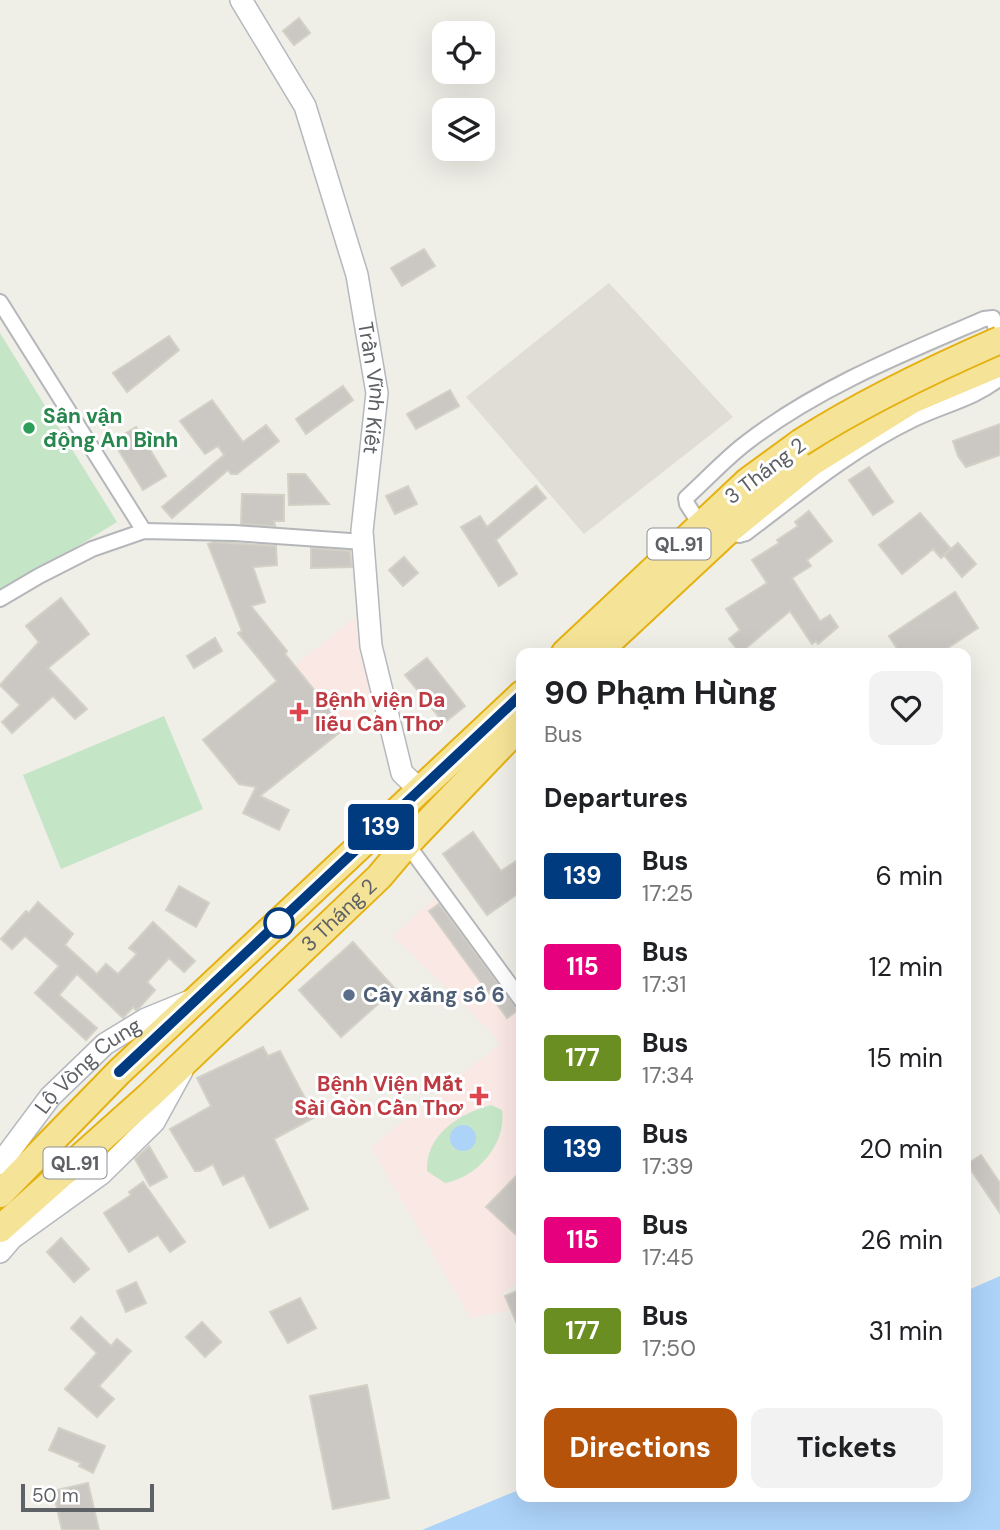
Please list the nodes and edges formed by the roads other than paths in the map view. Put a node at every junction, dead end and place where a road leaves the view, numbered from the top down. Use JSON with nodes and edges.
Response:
{"nodes":[{"id":1,"x":241,"y":0,"type":"edge"},
{"id":2,"x":0,"y":302,"type":"edge"},
{"id":3,"x":998,"y":334,"type":"edge"},
{"id":4,"x":1000,"y":363,"type":"edge"},
{"id":5,"x":1000,"y":378,"type":"edge"},
{"id":6,"x":806,"y":453,"type":"junction"},
{"id":7,"x":700,"y":524,"type":"junction"},
{"id":8,"x":729,"y":530,"type":"junction"},
{"id":9,"x":144,"y":531,"type":"junction"},
{"id":10,"x":364,"y":542,"type":"junction"},
{"id":11,"x":0,"y":599,"type":"edge"},
{"id":12,"x":570,"y":648,"type":"edge"},
{"id":13,"x":602,"y":648,"type":"edge"},
{"id":14,"x":516,"y":700,"type":"edge"},
{"id":15,"x":516,"y":730,"type":"edge"},
{"id":16,"x":420,"y":790,"type":"junction"},
{"id":17,"x":407,"y":844,"type":"junction"},
{"id":18,"x":516,"y":993,"type":"edge"},
{"id":19,"x":199,"y":998,"type":"junction"},
{"id":20,"x":189,"y":1058,"type":"junction"},
{"id":21,"x":0,"y":1164,"type":"edge"},
{"id":22,"x":0,"y":1194,"type":"edge"},
{"id":23,"x":0,"y":1229,"type":"edge"},
{"id":24,"x":0,"y":1252,"type":"edge"}],
"edges":[{"from":1,"to":10,"type":"street","name":"Trần Vĩnh Kiết"},
{"from":2,"to":9,"type":"street"},
{"from":3,"to":6,"type":"highway","name":"3 Tháng 2","number":"QL.91","bridge":true},
{"from":3,"to":7,"type":"street"},
{"from":4,"to":6,"type":"highway","name":"3 Tháng 2","number":"QL.91"},
{"from":5,"to":8,"type":"street"},
{"from":6,"to":7,"type":"highway","name":"3 Tháng 2","number":"QL.91"},
{"from":6,"to":8,"type":"highway","name":"3 Tháng 2","number":"QL.91"},
{"from":7,"to":12,"type":"highway","name":"3 Tháng 2","number":"QL.91"},
{"from":8,"to":13,"type":"highway","name":"3 Tháng 2","number":"QL.91"},
{"from":9,"to":10,"type":"street"},
{"from":9,"to":11,"type":"street"},
{"from":10,"to":16,"type":"street","name":"Trần Vĩnh Kiết"},
{"from":14,"to":16,"type":"highway","name":"3 Tháng 2","number":"QL.91"},
{"from":15,"to":17,"type":"highway","name":"3 Tháng 2","number":"QL.91"},
{"from":16,"to":19,"type":"highway","name":"3 Tháng 2","number":"QL.91"},
{"from":17,"to":18,"type":"street"},
{"from":17,"to":20,"type":"highway","name":"3 Tháng 2","number":"QL.91"},
{"from":19,"to":21,"type":"street","name":"Lộ Vòng Cung"},
{"from":19,"to":22,"type":"highway","name":"3 Tháng 2","number":"QL.91"},
{"from":20,"to":23,"type":"highway","name":"3 Tháng 2","number":"QL.91"},
{"from":20,"to":24,"type":"street"}]}
